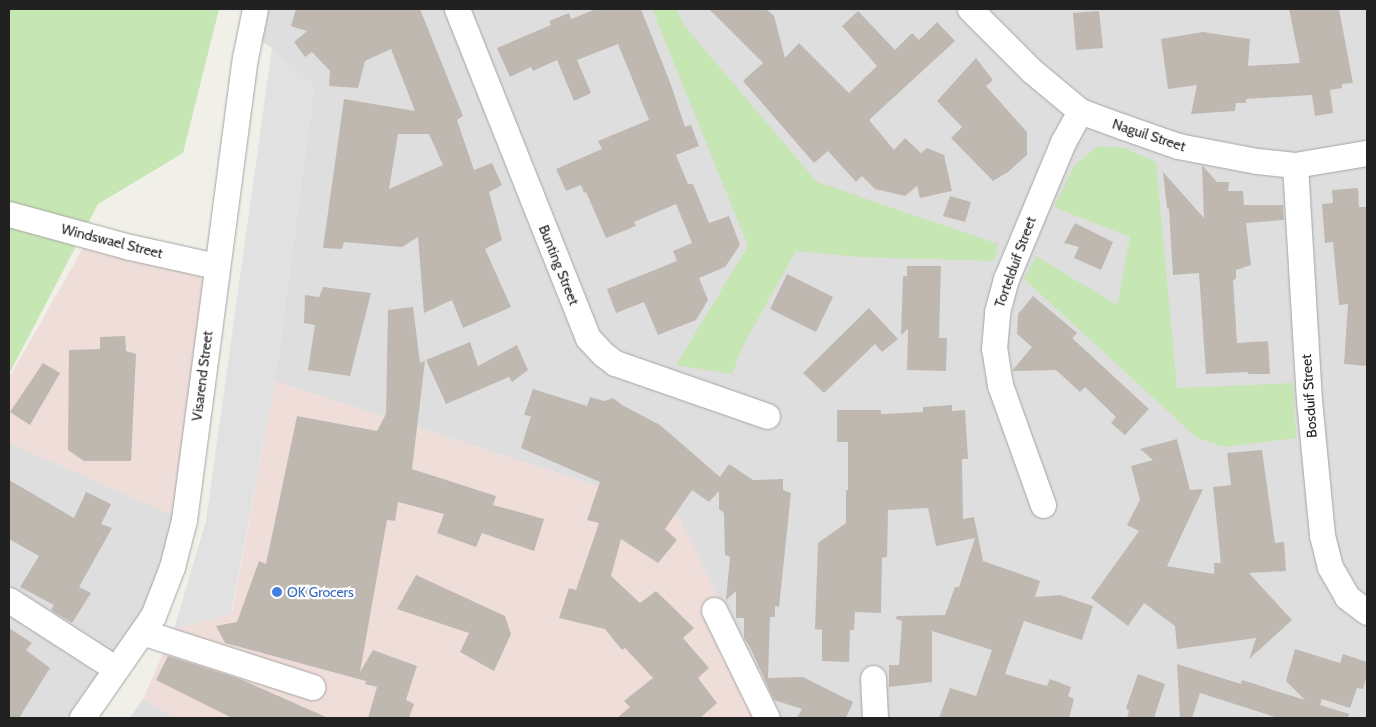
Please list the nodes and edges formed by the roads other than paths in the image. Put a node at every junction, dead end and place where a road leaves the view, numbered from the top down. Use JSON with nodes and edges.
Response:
{"nodes":[{"id":1,"x":255,"y":9,"type":"edge"},
{"id":2,"x":457,"y":9,"type":"edge"},
{"id":3,"x":970,"y":9,"type":"edge"},
{"id":4,"x":1080,"y":111,"type":"junction"},
{"id":5,"x":1367,"y":153,"type":"edge"},
{"id":6,"x":1295,"y":165,"type":"junction"},
{"id":7,"x":9,"y":214,"type":"edge"},
{"id":8,"x":216,"y":266,"type":"junction"},
{"id":9,"x":767,"y":416,"type":"dead end"},
{"id":10,"x":1043,"y":505,"type":"dead end"},
{"id":11,"x":9,"y":600,"type":"edge"},
{"id":12,"x":714,"y":610,"type":"dead end"},
{"id":13,"x":1367,"y":612,"type":"edge"},
{"id":14,"x":142,"y":632,"type":"junction"},
{"id":15,"x":116,"y":669,"type":"junction"},
{"id":16,"x":873,"y":678,"type":"dead end"},
{"id":17,"x":312,"y":687,"type":"dead end"},
{"id":18,"x":82,"y":718,"type":"edge"},
{"id":19,"x":767,"y":718,"type":"edge"},
{"id":20,"x":875,"y":718,"type":"edge"}],
"edges":[{"from":1,"to":8,"type":"street","name":"Visarend Street"},
{"from":2,"to":9,"type":"street","name":"Bunting Street"},
{"from":3,"to":4,"type":"street","name":"Naguil Street"},
{"from":4,"to":6,"type":"street","name":"Naguil Street"},
{"from":4,"to":10,"type":"street","name":"Tortelduif Street"},
{"from":5,"to":6,"type":"street","name":"Naguil Street"},
{"from":6,"to":13,"type":"street","name":"Bosduif Street"},
{"from":7,"to":8,"type":"street","name":"Windswael Street"},
{"from":8,"to":14,"type":"street","name":"Visarend Street"},
{"from":11,"to":15,"type":"street"},
{"from":12,"to":19,"type":"street"},
{"from":14,"to":15,"type":"street","name":"Visarend Street"},
{"from":14,"to":17,"type":"street"},
{"from":15,"to":18,"type":"street","name":"Visarend Street"},
{"from":16,"to":20,"type":"street"}]}
